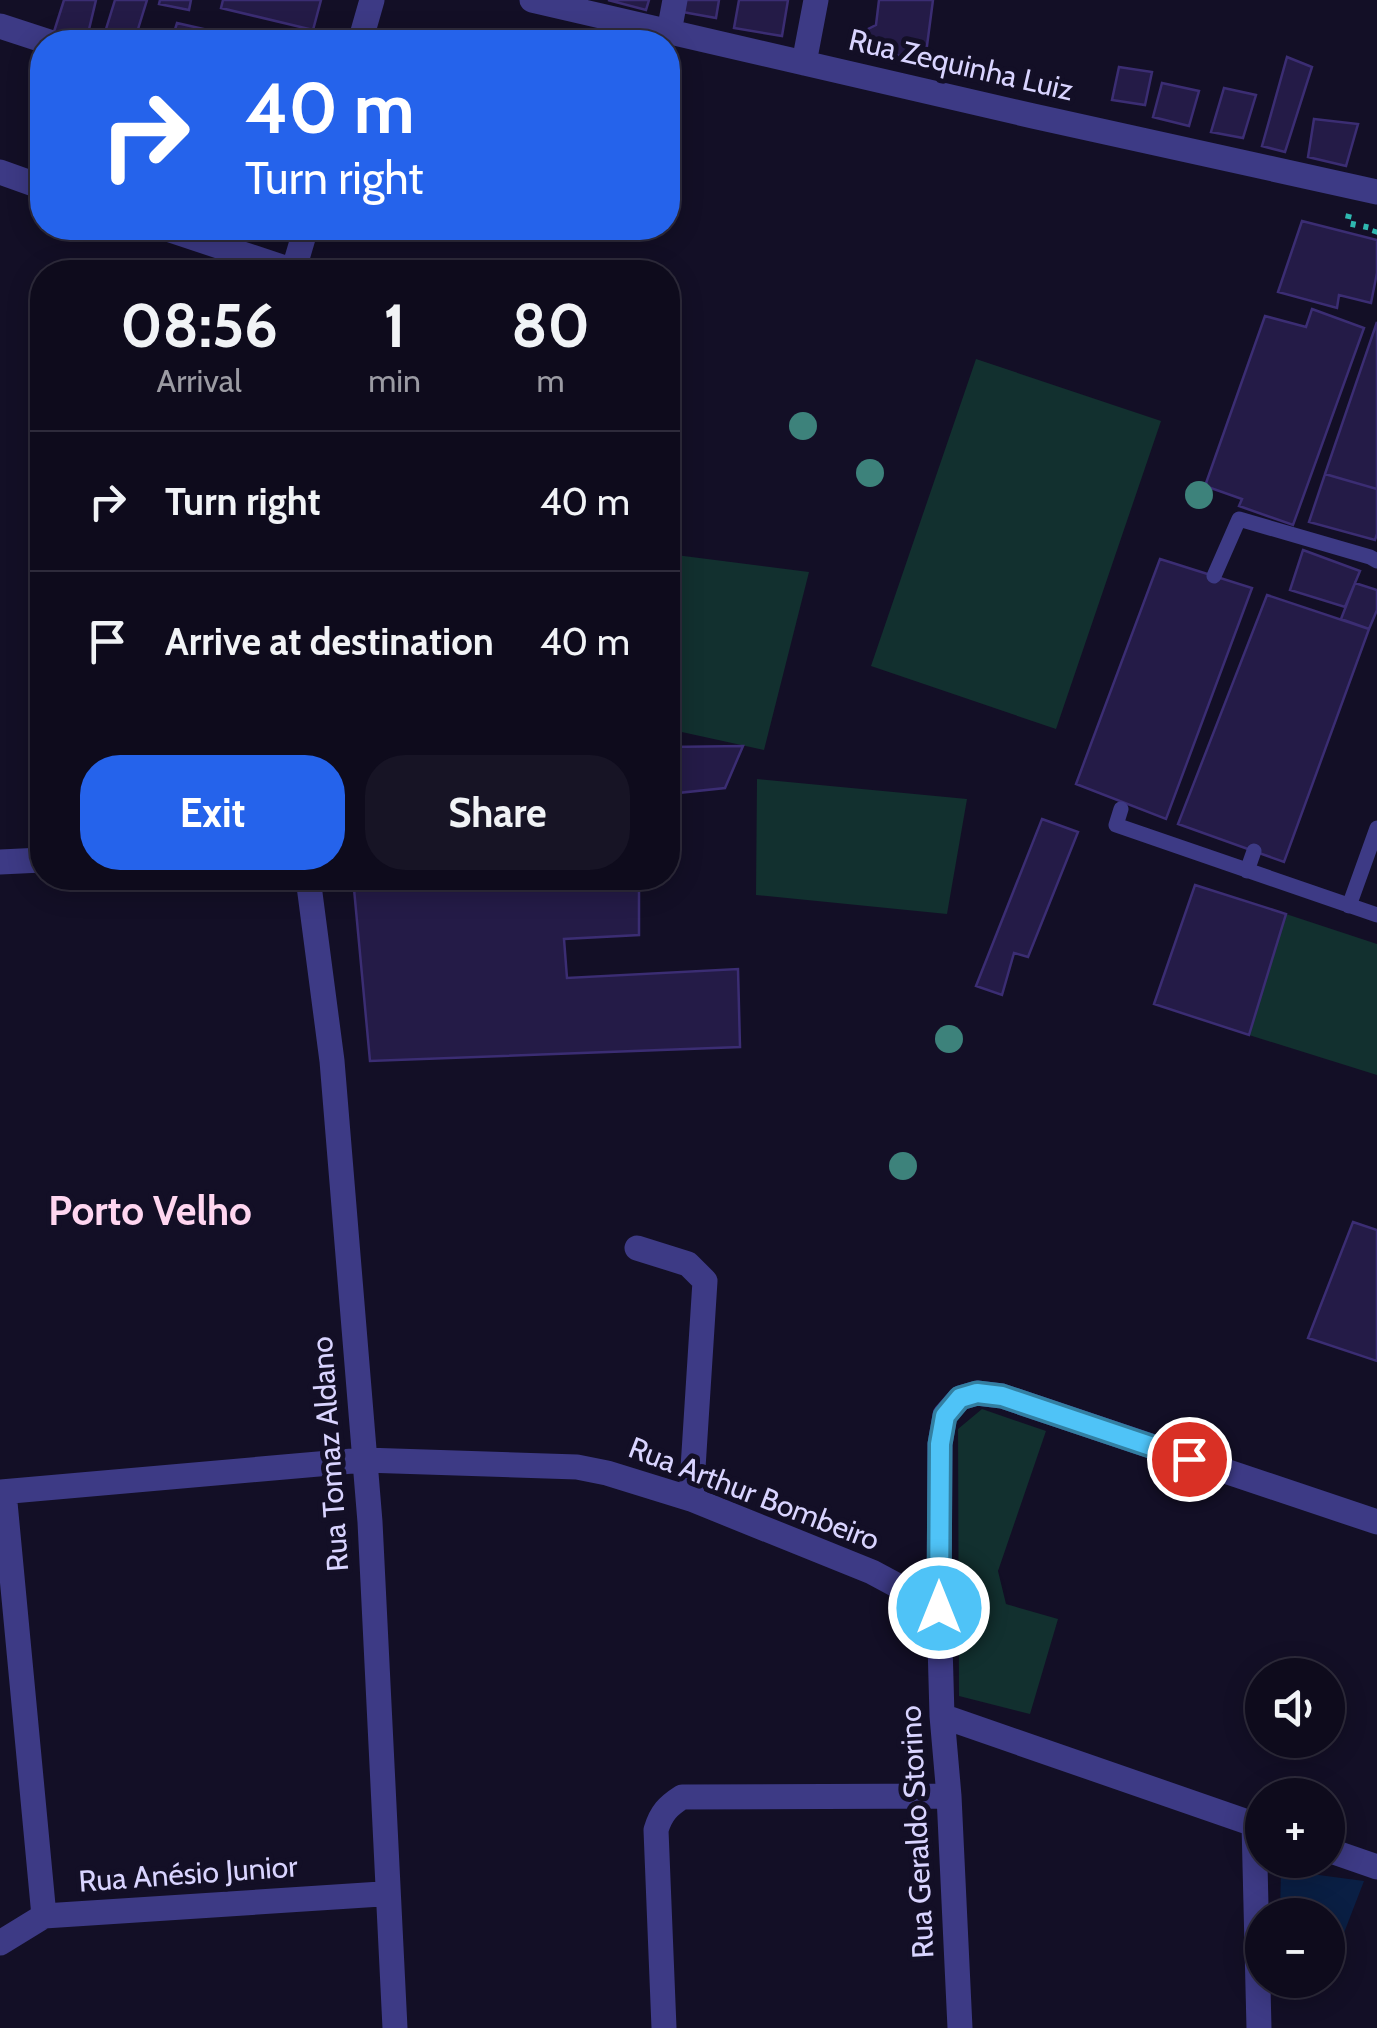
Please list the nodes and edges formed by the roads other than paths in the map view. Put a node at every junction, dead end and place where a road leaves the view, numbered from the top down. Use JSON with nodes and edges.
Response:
{"nodes":[{"id":1,"x":372,"y":0,"type":"edge"},
{"id":2,"x":532,"y":0,"type":"edge"},
{"id":3,"x":675,"y":0,"type":"edge"},
{"id":4,"x":816,"y":0,"type":"edge"},
{"id":5,"x":0,"y":26,"type":"edge"},
{"id":6,"x":363,"y":30,"type":"edge"},
{"id":7,"x":660,"y":30,"type":"edge"},
{"id":8,"x":669,"y":30,"type":"edge"},
{"id":9,"x":680,"y":35,"type":"edge"},
{"id":10,"x":30,"y":36,"type":"edge"},
{"id":11,"x":804,"y":63,"type":"junction"},
{"id":12,"x":0,"y":172,"type":"edge"},
{"id":13,"x":30,"y":183,"type":"edge"},
{"id":14,"x":1377,"y":192,"type":"edge"},
{"id":15,"x":199,"y":240,"type":"edge"},
{"id":16,"x":259,"y":260,"type":"edge"},
{"id":17,"x":1377,"y":561,"type":"edge"},
{"id":18,"x":1214,"y":576,"type":"dead end"},
{"id":19,"x":1121,"y":809,"type":"dead end"},
{"id":20,"x":1377,"y":828,"type":"edge"},
{"id":21,"x":1254,"y":851,"type":"dead end"},
{"id":22,"x":30,"y":861,"type":"edge"},
{"id":23,"x":0,"y":862,"type":"edge"},
{"id":24,"x":1247,"y":871,"type":"junction"},
{"id":25,"x":310,"y":890,"type":"edge"},
{"id":26,"x":1349,"y":906,"type":"junction"},
{"id":27,"x":1377,"y":916,"type":"edge"},
{"id":28,"x":636,"y":1248,"type":"dead end"},
{"id":29,"x":364,"y":1460,"type":"junction"},
{"id":30,"x":2,"y":1492,"type":"edge"},
{"id":31,"x":691,"y":1499,"type":"junction"},
{"id":32,"x":1377,"y":1522,"type":"edge"},
{"id":33,"x":939,"y":1608,"type":"junction"},
{"id":34,"x":942,"y":1716,"type":"junction"},
{"id":35,"x":949,"y":1796,"type":"junction"},
{"id":36,"x":1245,"y":1821,"type":"edge"},
{"id":37,"x":1345,"y":1856,"type":"edge"},
{"id":38,"x":1377,"y":1867,"type":"edge"},
{"id":39,"x":1259,"y":1878,"type":"edge"},
{"id":40,"x":388,"y":1896,"type":"junction"},
{"id":41,"x":44,"y":1916,"type":"junction"},
{"id":42,"x":0,"y":1943,"type":"edge"},
{"id":43,"x":395,"y":2028,"type":"edge"},
{"id":44,"x":664,"y":2028,"type":"edge"},
{"id":45,"x":960,"y":2028,"type":"edge"},
{"id":46,"x":1260,"y":2028,"type":"edge"}],
"edges":[{"from":1,"to":6,"type":"street"},
{"from":2,"to":7,"type":"street","name":"Rua Zequinha Luiz"},
{"from":3,"to":8,"type":"street"},
{"from":4,"to":11,"type":"street"},
{"from":5,"to":10,"type":"street"},
{"from":9,"to":11,"type":"street","name":"Rua Zequinha Luiz"},
{"from":11,"to":14,"type":"street","name":"Rua Zequinha Luiz"},
{"from":12,"to":13,"type":"street"},
{"from":15,"to":16,"type":"street"},
{"from":17,"to":18,"type":"lane"},
{"from":19,"to":24,"type":"lane"},
{"from":20,"to":26,"type":"lane"},
{"from":21,"to":24,"type":"lane"},
{"from":22,"to":23,"type":"street"},
{"from":24,"to":26,"type":"lane"},
{"from":25,"to":29,"type":"street","name":"Rua Tomaz Aldano"},
{"from":26,"to":27,"type":"lane"},
{"from":28,"to":31,"type":"street"},
{"from":29,"to":30,"type":"street","name":"Rua Arthur Bombeiro"},
{"from":29,"to":31,"type":"street","name":"Rua Arthur Bombeiro"},
{"from":29,"to":40,"type":"street","name":"Rua Tomaz Aldano"},
{"from":30,"to":41,"type":"street"},
{"from":31,"to":33,"type":"street","name":"Rua Arthur Bombeiro"},
{"from":32,"to":33,"type":"street","name":"Rua Geraldo Storino"},
{"from":33,"to":34,"type":"street","name":"Rua Geraldo Storino"},
{"from":34,"to":35,"type":"street","name":"Rua Geraldo Storino"},
{"from":34,"to":36,"type":"street"},
{"from":35,"to":44,"type":"street"},
{"from":35,"to":45,"type":"street","name":"Rua Geraldo Storino"},
{"from":37,"to":38,"type":"street"},
{"from":39,"to":46,"type":"street"},
{"from":40,"to":41,"type":"street","name":"Rua Anésio Junior"},
{"from":40,"to":43,"type":"street","name":"Rua Tomaz Aldano"},
{"from":41,"to":42,"type":"street","name":"Rua Anésio Junior"}]}
